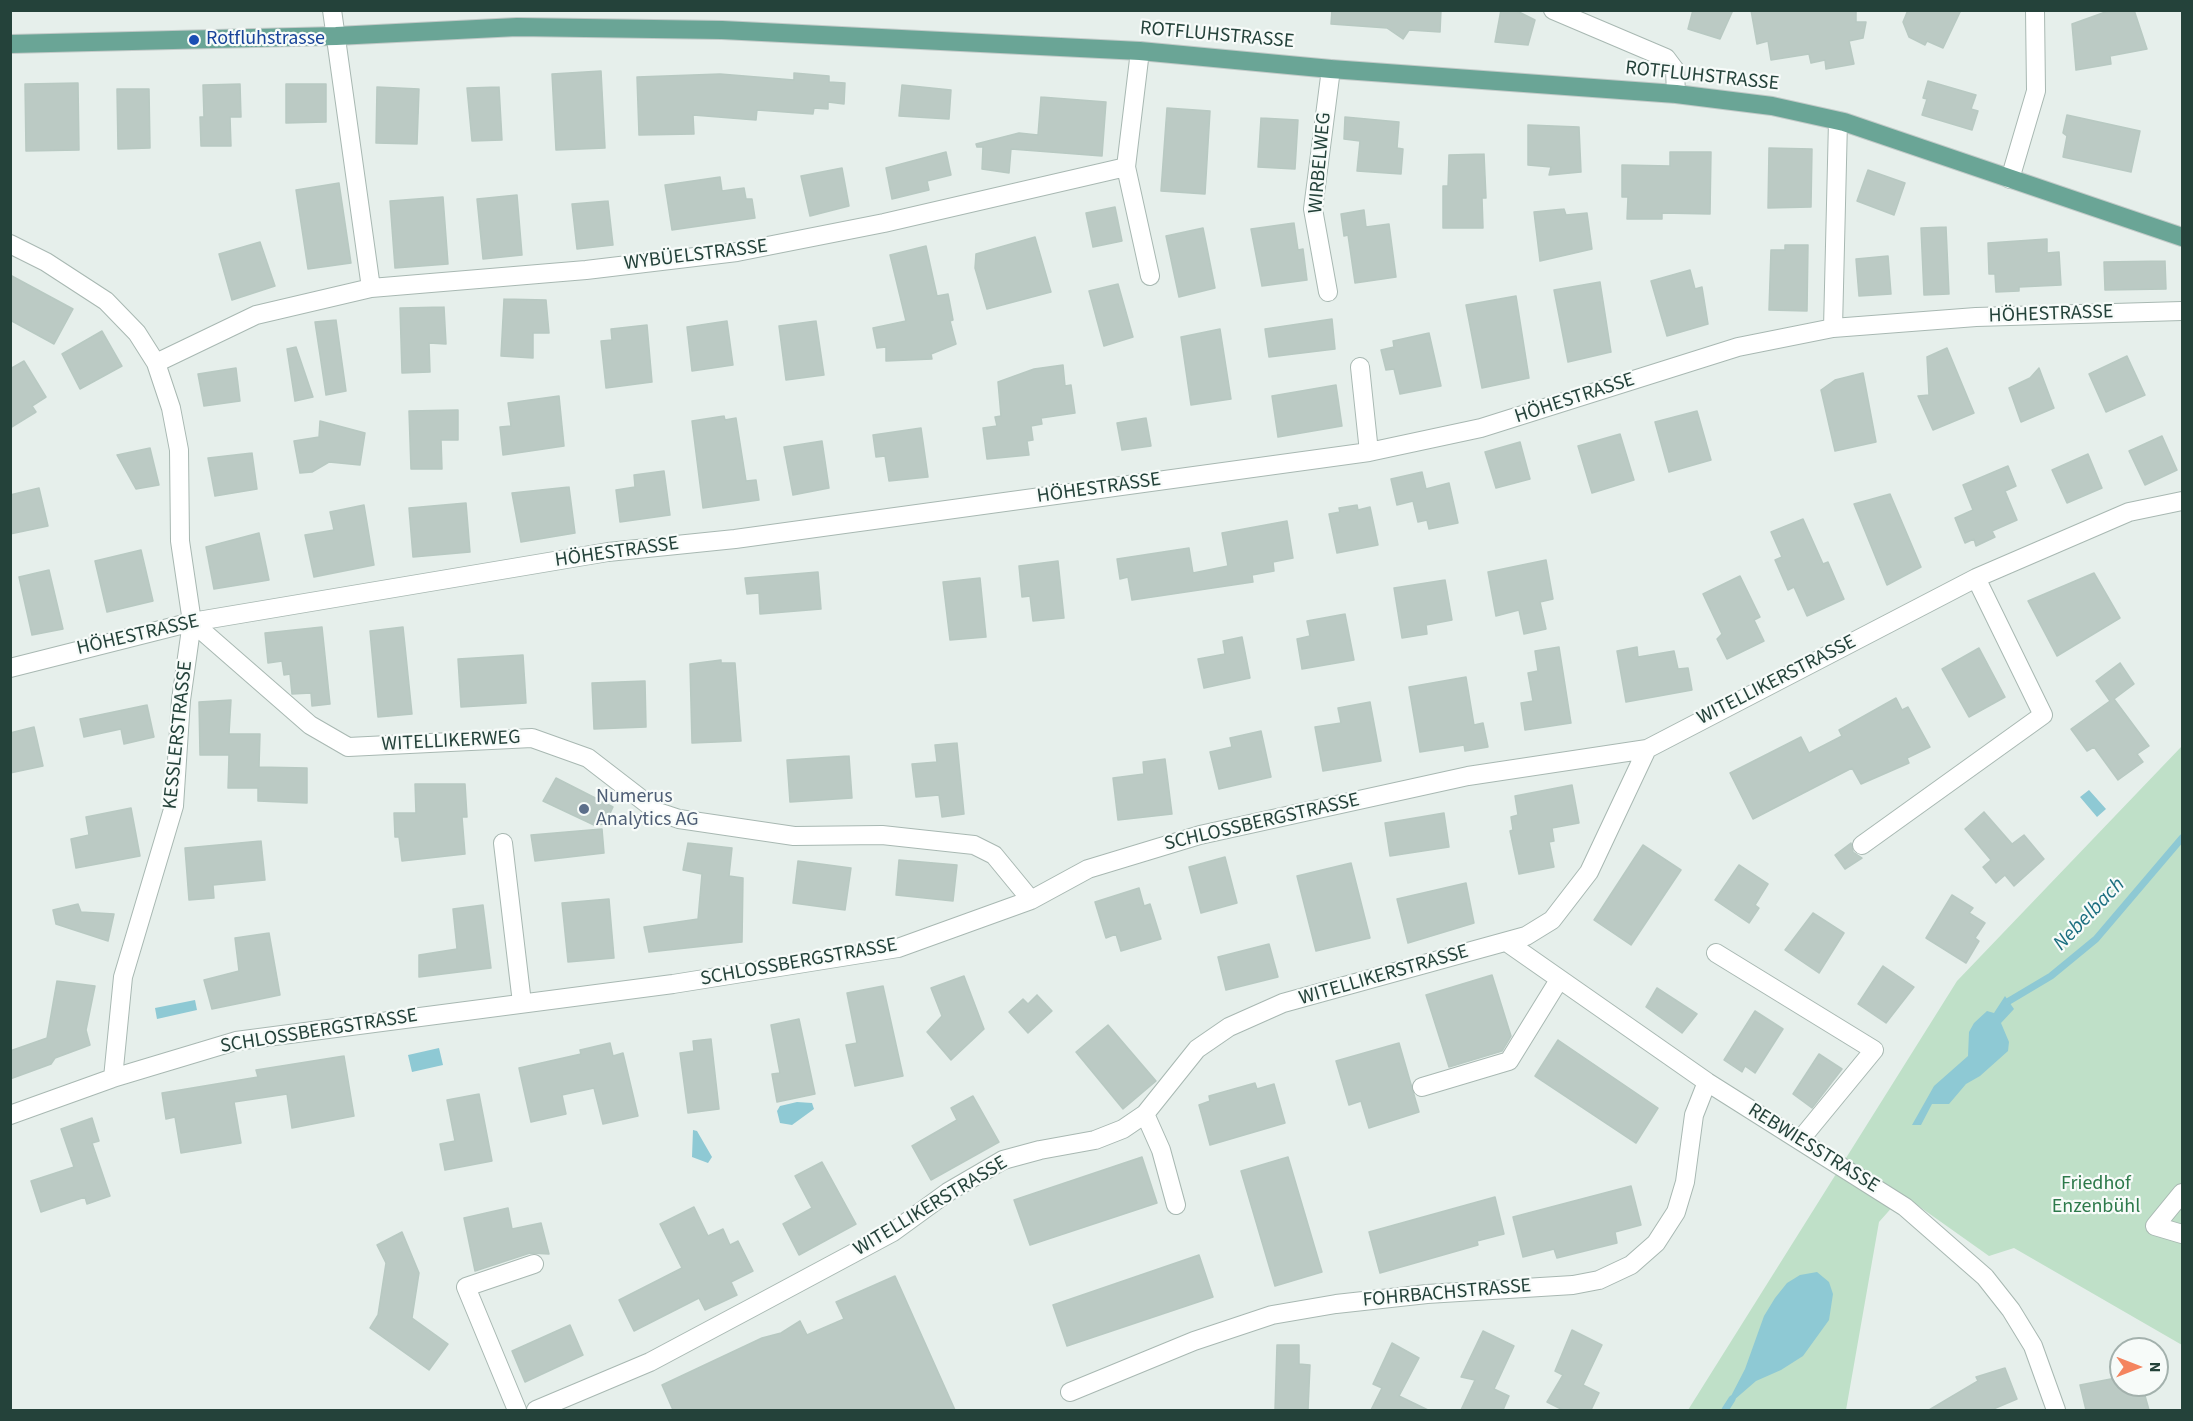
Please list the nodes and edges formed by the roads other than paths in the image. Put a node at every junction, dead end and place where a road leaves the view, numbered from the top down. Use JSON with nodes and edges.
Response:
{"nodes":[{"id":1,"x":333,"y":10,"type":"edge"},
{"id":2,"x":1553,"y":10,"type":"edge"},
{"id":3,"x":2035,"y":10,"type":"edge"},
{"id":4,"x":336,"y":36,"type":"junction"},
{"id":5,"x":10,"y":44,"type":"edge"},
{"id":6,"x":1140,"y":51,"type":"junction"},
{"id":7,"x":1330,"y":69,"type":"junction"},
{"id":8,"x":1677,"y":94,"type":"junction"},
{"id":9,"x":1838,"y":120,"type":"junction"},
{"id":10,"x":1126,"y":167,"type":"junction"},
{"id":11,"x":2010,"y":179,"type":"junction"},
{"id":12,"x":2182,"y":237,"type":"edge"},
{"id":13,"x":10,"y":244,"type":"edge"},
{"id":14,"x":1150,"y":276,"type":"dead end"},
{"id":15,"x":371,"y":288,"type":"junction"},
{"id":16,"x":1328,"y":292,"type":"dead end"},
{"id":17,"x":2182,"y":311,"type":"edge"},
{"id":18,"x":1833,"y":328,"type":"junction"},
{"id":19,"x":156,"y":363,"type":"junction"},
{"id":20,"x":1359,"y":367,"type":"dead end"},
{"id":21,"x":1369,"y":452,"type":"junction"},
{"id":22,"x":2182,"y":501,"type":"edge"},
{"id":23,"x":1976,"y":578,"type":"junction"},
{"id":24,"x":192,"y":622,"type":"junction"},
{"id":25,"x":10,"y":668,"type":"edge"},
{"id":26,"x":1647,"y":749,"type":"junction"},
{"id":27,"x":503,"y":843,"type":"dead end"},
{"id":28,"x":1862,"y":845,"type":"dead end"},
{"id":29,"x":1031,"y":900,"type":"junction"},
{"id":30,"x":1508,"y":943,"type":"junction"},
{"id":31,"x":1716,"y":953,"type":"dead end"},
{"id":32,"x":1559,"y":980,"type":"junction"},
{"id":33,"x":522,"y":1003,"type":"junction"},
{"id":34,"x":113,"y":1078,"type":"junction"},
{"id":35,"x":1707,"y":1082,"type":"junction"},
{"id":36,"x":1422,"y":1088,"type":"dead end"},
{"id":37,"x":1145,"y":1114,"type":"junction"},
{"id":38,"x":10,"y":1115,"type":"edge"},
{"id":39,"x":1800,"y":1140,"type":"junction"},
{"id":40,"x":2182,"y":1193,"type":"edge"},
{"id":41,"x":1176,"y":1204,"type":"dead end"},
{"id":42,"x":2182,"y":1234,"type":"edge"},
{"id":43,"x":534,"y":1264,"type":"dead end"},
{"id":44,"x":1070,"y":1392,"type":"dead end"},
{"id":45,"x":518,"y":1410,"type":"edge"},
{"id":46,"x":536,"y":1410,"type":"edge"},
{"id":47,"x":2056,"y":1410,"type":"edge"}],
"edges":[{"from":1,"to":4,"type":"street"},
{"from":2,"to":8,"type":"street"},
{"from":3,"to":11,"type":"street"},
{"from":4,"to":5,"type":"main road","name":"ROTFLUHSTRASSE"},
{"from":4,"to":6,"type":"main road","name":"ROTFLUHSTRASSE"},
{"from":4,"to":15,"type":"street"},
{"from":6,"to":7,"type":"main road","name":"ROTFLUHSTRASSE"},
{"from":6,"to":10,"type":"street"},
{"from":7,"to":8,"type":"main road","name":"ROTFLUHSTRASSE"},
{"from":7,"to":16,"type":"street","name":"WIRBELWEG"},
{"from":8,"to":9,"type":"main road","name":"ROTFLUHSTRASSE"},
{"from":9,"to":11,"type":"main road","name":"ROTFLUHSTRASSE"},
{"from":9,"to":18,"type":"street"},
{"from":10,"to":14,"type":"street"},
{"from":10,"to":15,"type":"street","name":"WYBÜELSTRASSE"},
{"from":11,"to":12,"type":"main road","name":"ROTFLUHSTRASSE"},
{"from":13,"to":19,"type":"street","name":"KESSLERSTRASSE"},
{"from":15,"to":19,"type":"street","name":"WYBÜELSTRASSE"},
{"from":17,"to":18,"type":"street","name":"HÖHESTRASSE"},
{"from":18,"to":21,"type":"street","name":"HÖHESTRASSE"},
{"from":19,"to":24,"type":"street","name":"KESSLERSTRASSE"},
{"from":20,"to":21,"type":"street"},
{"from":21,"to":24,"type":"street","name":"HÖHESTRASSE"},
{"from":22,"to":23,"type":"street","name":"WITELLIKERSTRASSE"},
{"from":23,"to":26,"type":"street","name":"WITELLIKERSTRASSE"},
{"from":23,"to":28,"type":"street"},
{"from":24,"to":25,"type":"street","name":"HÖHESTRASSE"},
{"from":24,"to":29,"type":"street","name":"WITELLIKERWEG"},
{"from":24,"to":34,"type":"street","name":"KESSLERSTRASSE"},
{"from":26,"to":29,"type":"street","name":"SCHLOSSBERGSTRASSE"},
{"from":26,"to":30,"type":"street","name":"WITELLIKERSTRASSE"},
{"from":27,"to":33,"type":"street"},
{"from":29,"to":33,"type":"street","name":"SCHLOSSBERGSTRASSE"},
{"from":30,"to":32,"type":"street","name":"REBWIESSTRASSE"},
{"from":30,"to":37,"type":"street","name":"WITELLIKERSTRASSE"},
{"from":31,"to":39,"type":"street"},
{"from":32,"to":35,"type":"street","name":"REBWIESSTRASSE"},
{"from":32,"to":36,"type":"street"},
{"from":33,"to":34,"type":"street","name":"SCHLOSSBERGSTRASSE"},
{"from":34,"to":38,"type":"street","name":"SCHLOSSBERGSTRASSE"},
{"from":35,"to":39,"type":"street","name":"REBWIESSTRASSE"},
{"from":35,"to":44,"type":"street","name":"FOHRBACHSTRASSE"},
{"from":37,"to":41,"type":"street"},
{"from":37,"to":46,"type":"street","name":"WITELLIKERSTRASSE"},
{"from":39,"to":47,"type":"street","name":"REBWIESSTRASSE"},
{"from":40,"to":42,"type":"street"},
{"from":43,"to":45,"type":"street"}]}
